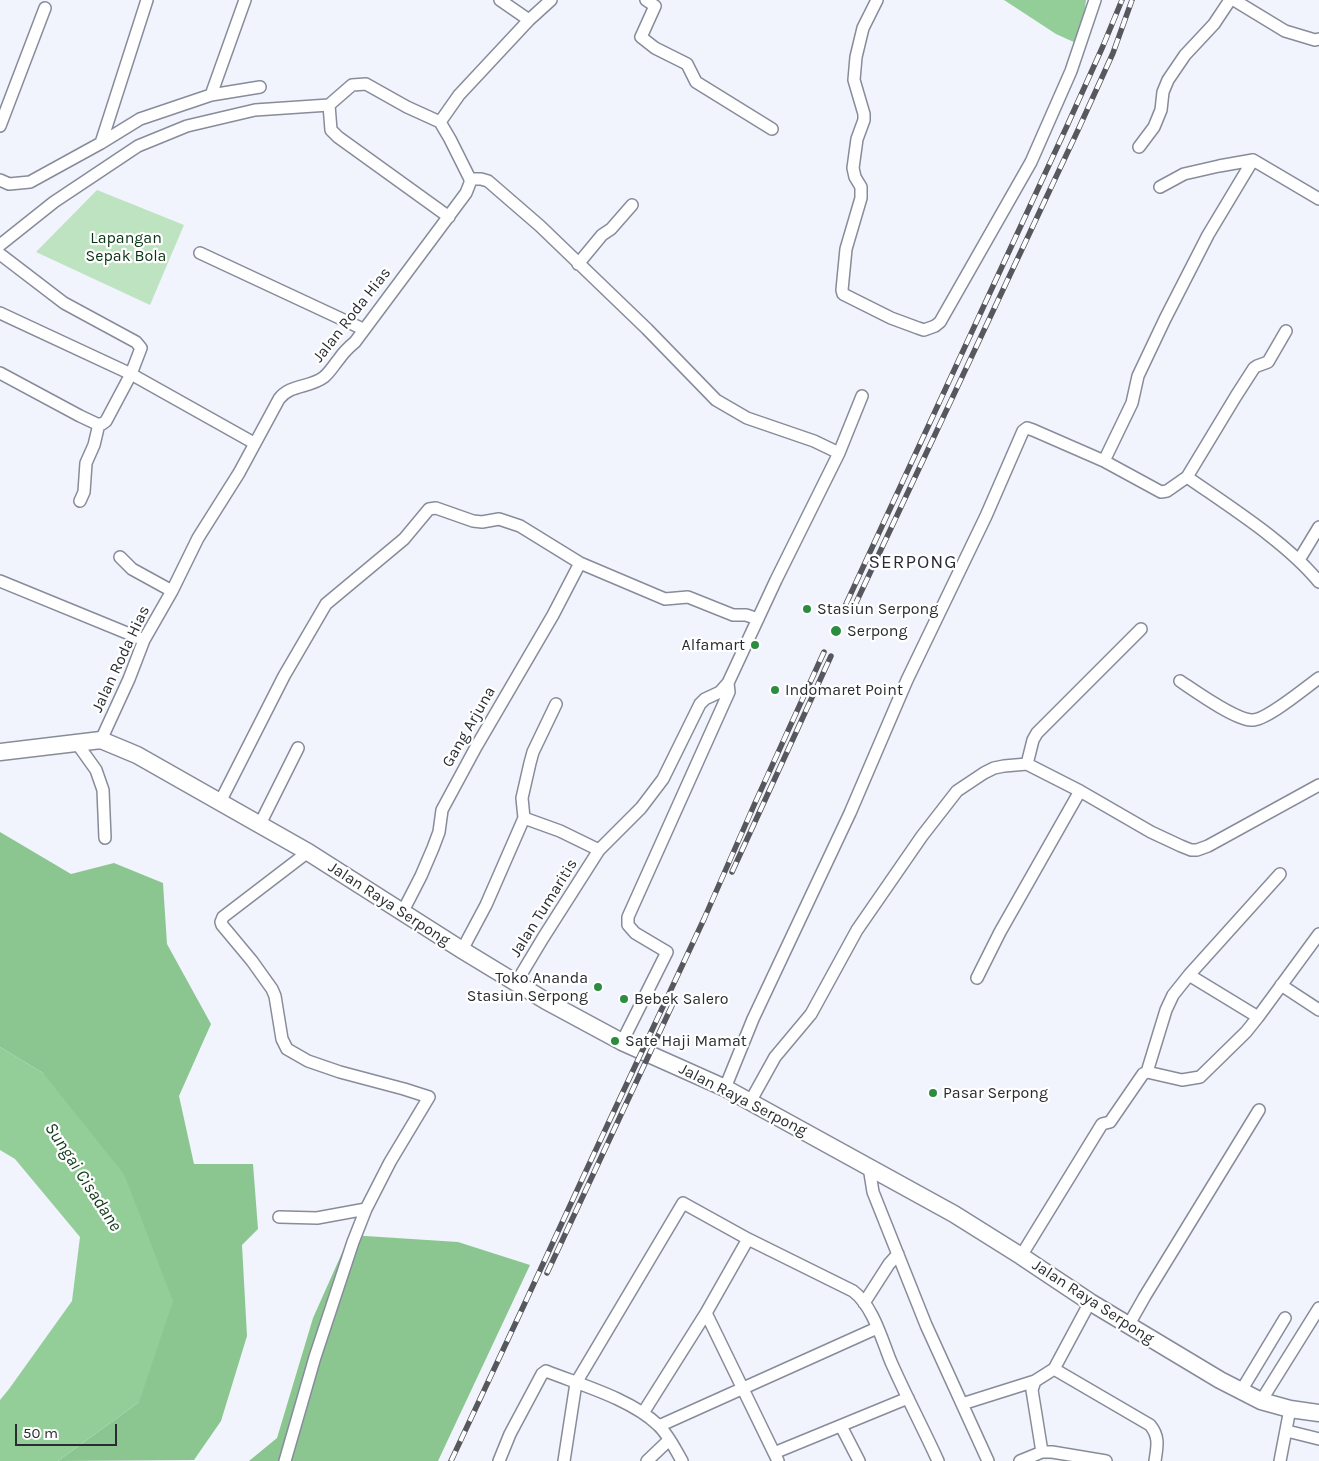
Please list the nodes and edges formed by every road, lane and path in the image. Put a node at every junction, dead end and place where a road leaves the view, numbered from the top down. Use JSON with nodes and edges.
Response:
{"nodes":[{"id":1,"x":147,"y":0,"type":"edge"},
{"id":2,"x":245,"y":0,"type":"edge"},
{"id":3,"x":500,"y":0,"type":"edge"},
{"id":4,"x":551,"y":0,"type":"edge"},
{"id":5,"x":646,"y":0,"type":"edge"},
{"id":6,"x":877,"y":0,"type":"edge"},
{"id":7,"x":1095,"y":0,"type":"edge"},
{"id":8,"x":1230,"y":0,"type":"edge"},
{"id":9,"x":1234,"y":0,"type":"edge"},
{"id":10,"x":45,"y":8,"type":"dead end"},
{"id":11,"x":529,"y":20,"type":"junction"},
{"id":12,"x":1319,"y":39,"type":"edge"},
{"id":13,"x":260,"y":87,"type":"dead end"},
{"id":14,"x":211,"y":95,"type":"junction"},
{"id":15,"x":329,"y":105,"type":"junction"},
{"id":16,"x":440,"y":122,"type":"junction"},
{"id":17,"x":0,"y":126,"type":"edge"},
{"id":18,"x":772,"y":129,"type":"dead end"},
{"id":19,"x":101,"y":143,"type":"junction"},
{"id":20,"x":1139,"y":146,"type":"dead end"},
{"id":21,"x":1253,"y":160,"type":"junction"},
{"id":22,"x":470,"y":179,"type":"junction"},
{"id":23,"x":0,"y":180,"type":"edge"},
{"id":24,"x":1160,"y":187,"type":"dead end"},
{"id":25,"x":1319,"y":199,"type":"edge"},
{"id":26,"x":632,"y":205,"type":"dead end"},
{"id":27,"x":449,"y":217,"type":"junction"},
{"id":28,"x":0,"y":245,"type":"edge"},
{"id":29,"x":200,"y":253,"type":"dead end"},
{"id":30,"x":0,"y":254,"type":"edge"},
{"id":31,"x":578,"y":264,"type":"junction"},
{"id":32,"x":0,"y":313,"type":"edge"},
{"id":33,"x":363,"y":329,"type":"junction"},
{"id":34,"x":1286,"y":331,"type":"dead end"},
{"id":35,"x":0,"y":373,"type":"edge"},
{"id":36,"x":131,"y":374,"type":"junction"},
{"id":37,"x":862,"y":396,"type":"dead end"},
{"id":38,"x":100,"y":424,"type":"junction"},
{"id":39,"x":254,"y":443,"type":"junction"},
{"id":40,"x":840,"y":453,"type":"junction"},
{"id":41,"x":1104,"y":461,"type":"junction"},
{"id":42,"x":1187,"y":477,"type":"junction"},
{"id":43,"x":80,"y":501,"type":"dead end"},
{"id":44,"x":1319,"y":527,"type":"edge"},
{"id":45,"x":120,"y":557,"type":"dead end"},
{"id":46,"x":1299,"y":560,"type":"junction"},
{"id":47,"x":580,"y":563,"type":"junction"},
{"id":48,"x":0,"y":581,"type":"edge"},
{"id":49,"x":1319,"y":582,"type":"edge"},
{"id":50,"x":172,"y":591,"type":"junction"},
{"id":51,"x":758,"y":619,"type":"junction"},
{"id":52,"x":1140,"y":630,"type":"dead end"},
{"id":53,"x":144,"y":640,"type":"junction"},
{"id":54,"x":1319,"y":678,"type":"edge"},
{"id":55,"x":1180,"y":681,"type":"dead end"},
{"id":56,"x":728,"y":682,"type":"junction"},
{"id":57,"x":556,"y":704,"type":"dead end"},
{"id":58,"x":102,"y":740,"type":"junction"},
{"id":59,"x":76,"y":742,"type":"junction"},
{"id":60,"x":298,"y":748,"type":"dead end"},
{"id":61,"x":0,"y":752,"type":"edge"},
{"id":62,"x":1027,"y":764,"type":"junction"},
{"id":63,"x":1319,"y":785,"type":"edge"},
{"id":64,"x":1080,"y":791,"type":"junction"},
{"id":65,"x":220,"y":802,"type":"junction"},
{"id":66,"x":524,"y":818,"type":"junction"},
{"id":67,"x":260,"y":824,"type":"junction"},
{"id":68,"x":105,"y":838,"type":"dead end"},
{"id":69,"x":599,"y":850,"type":"junction"},
{"id":70,"x":308,"y":852,"type":"junction"},
{"id":71,"x":1280,"y":874,"type":"dead end"},
{"id":72,"x":402,"y":912,"type":"junction"},
{"id":73,"x":1319,"y":934,"type":"edge"},
{"id":74,"x":462,"y":950,"type":"junction"},
{"id":75,"x":1189,"y":975,"type":"junction"},
{"id":76,"x":977,"y":978,"type":"dead end"},
{"id":77,"x":516,"y":983,"type":"junction"},
{"id":78,"x":1282,"y":985,"type":"junction"},
{"id":79,"x":1319,"y":1010,"type":"edge"},
{"id":80,"x":1258,"y":1018,"type":"junction"},
{"id":81,"x":622,"y":1042,"type":"junction"},
{"id":82,"x":1147,"y":1072,"type":"junction"},
{"id":83,"x":725,"y":1088,"type":"junction"},
{"id":84,"x":750,"y":1102,"type":"junction"},
{"id":85,"x":1259,"y":1110,"type":"dead end"},
{"id":86,"x":869,"y":1167,"type":"junction"},
{"id":87,"x":366,"y":1209,"type":"junction"},
{"id":88,"x":279,"y":1216,"type":"dead end"},
{"id":89,"x":748,"y":1239,"type":"junction"},
{"id":90,"x":898,"y":1254,"type":"junction"},
{"id":91,"x":1021,"y":1256,"type":"junction"},
{"id":92,"x":1090,"y":1302,"type":"junction"},
{"id":93,"x":864,"y":1303,"type":"junction"},
{"id":94,"x":1319,"y":1308,"type":"edge"},
{"id":95,"x":706,"y":1313,"type":"junction"},
{"id":96,"x":1285,"y":1318,"type":"dead end"},
{"id":97,"x":1128,"y":1326,"type":"junction"},
{"id":98,"x":878,"y":1328,"type":"junction"},
{"id":99,"x":1054,"y":1369,"type":"junction"},
{"id":100,"x":1035,"y":1381,"type":"junction"},
{"id":101,"x":576,"y":1383,"type":"junction"},
{"id":102,"x":743,"y":1389,"type":"junction"},
{"id":103,"x":1241,"y":1392,"type":"junction"},
{"id":104,"x":908,"y":1398,"type":"junction"},
{"id":105,"x":1261,"y":1401,"type":"junction"},
{"id":106,"x":962,"y":1404,"type":"junction"},
{"id":107,"x":1290,"y":1409,"type":"junction"},
{"id":108,"x":1319,"y":1412,"type":"edge"},
{"id":109,"x":643,"y":1413,"type":"junction"},
{"id":110,"x":660,"y":1426,"type":"junction"},
{"id":111,"x":841,"y":1426,"type":"junction"},
{"id":112,"x":1287,"y":1431,"type":"junction"},
{"id":113,"x":1319,"y":1439,"type":"edge"},
{"id":114,"x":669,"y":1440,"type":"junction"},
{"id":115,"x":1042,"y":1452,"type":"junction"},
{"id":116,"x":776,"y":1457,"type":"edge"},
{"id":117,"x":285,"y":1461,"type":"edge"},
{"id":118,"x":499,"y":1461,"type":"edge"},
{"id":119,"x":564,"y":1461,"type":"edge"},
{"id":120,"x":648,"y":1461,"type":"edge"},
{"id":121,"x":682,"y":1461,"type":"edge"},
{"id":122,"x":859,"y":1461,"type":"edge"},
{"id":123,"x":938,"y":1461,"type":"edge"},
{"id":124,"x":988,"y":1461,"type":"edge"},
{"id":125,"x":1020,"y":1461,"type":"edge"},
{"id":126,"x":1106,"y":1461,"type":"edge"},
{"id":127,"x":1156,"y":1461,"type":"edge"},
{"id":128,"x":1280,"y":1461,"type":"edge"}],
"edges":[{"from":1,"to":19,"type":"street"},
{"from":2,"to":14,"type":"street"},
{"from":3,"to":11,"type":"street"},
{"from":4,"to":11,"type":"street"},
{"from":5,"to":18,"type":"street"},
{"from":6,"to":7,"type":"street"},
{"from":8,"to":20,"type":"street"},
{"from":9,"to":12,"type":"street"},
{"from":10,"to":17,"type":"street"},
{"from":11,"to":16,"type":"street"},
{"from":13,"to":14,"type":"street"},
{"from":14,"to":19,"type":"street"},
{"from":15,"to":16,"type":"street"},
{"from":15,"to":27,"type":"street"},
{"from":15,"to":28,"type":"street"},
{"from":16,"to":22,"type":"street"},
{"from":19,"to":23,"type":"street"},
{"from":21,"to":24,"type":"street"},
{"from":21,"to":25,"type":"street"},
{"from":21,"to":41,"type":"street"},
{"from":22,"to":27,"type":"street","name":"Jalan Roda Hias"},
{"from":22,"to":31,"type":"street"},
{"from":26,"to":31,"type":"street"},
{"from":27,"to":33,"type":"street","name":"Jalan Roda Hias"},
{"from":29,"to":33,"type":"street"},
{"from":30,"to":36,"type":"street"},
{"from":31,"to":40,"type":"street"},
{"from":32,"to":36,"type":"street"},
{"from":33,"to":39,"type":"street","name":"Jalan Roda Hias"},
{"from":34,"to":42,"type":"street"},
{"from":35,"to":38,"type":"street"},
{"from":36,"to":38,"type":"street"},
{"from":36,"to":39,"type":"street"},
{"from":37,"to":40,"type":"street"},
{"from":38,"to":43,"type":"street"},
{"from":39,"to":50,"type":"street","name":"Jalan Roda Hias"},
{"from":40,"to":51,"type":"street"},
{"from":41,"to":42,"type":"street"},
{"from":41,"to":83,"type":"street"},
{"from":42,"to":46,"type":"street"},
{"from":44,"to":46,"type":"street"},
{"from":45,"to":50,"type":"street"},
{"from":46,"to":49,"type":"street"},
{"from":47,"to":51,"type":"street"},
{"from":47,"to":65,"type":"street"},
{"from":47,"to":72,"type":"street","name":"Gang Arjuna"},
{"from":48,"to":53,"type":"street"},
{"from":50,"to":53,"type":"street","name":"Jalan Roda Hias"},
{"from":51,"to":56,"type":"street"},
{"from":52,"to":62,"type":"street"},
{"from":53,"to":58,"type":"street","name":"Jalan Roda Hias"},
{"from":54,"to":55,"type":"street"},
{"from":56,"to":69,"type":"street","name":"Jalan Tumaritis"},
{"from":56,"to":81,"type":"street"},
{"from":57,"to":66,"type":"street"},
{"from":58,"to":59,"type":"main road","name":"Jalan Raya Serpong"},
{"from":58,"to":65,"type":"main road","name":"Jalan Raya Serpong"},
{"from":59,"to":61,"type":"main road","name":"Jalan Raya Serpong"},
{"from":59,"to":68,"type":"street"},
{"from":60,"to":67,"type":"street"},
{"from":62,"to":64,"type":"street"},
{"from":62,"to":84,"type":"street"},
{"from":63,"to":64,"type":"street"},
{"from":64,"to":76,"type":"street"},
{"from":65,"to":67,"type":"main road","name":"Jalan Raya Serpong"},
{"from":66,"to":69,"type":"street"},
{"from":66,"to":74,"type":"street"},
{"from":67,"to":70,"type":"main road","name":"Jalan Raya Serpong"},
{"from":69,"to":77,"type":"street","name":"Jalan Tumaritis"},
{"from":70,"to":72,"type":"main road","name":"Jalan Raya Serpong"},
{"from":70,"to":87,"type":"street"},
{"from":71,"to":75,"type":"street"},
{"from":72,"to":74,"type":"main road","name":"Jalan Raya Serpong"},
{"from":73,"to":78,"type":"street"},
{"from":74,"to":77,"type":"main road","name":"Jalan Raya Serpong"},
{"from":75,"to":80,"type":"street"},
{"from":75,"to":82,"type":"street"},
{"from":77,"to":81,"type":"main road","name":"Jalan Raya Serpong"},
{"from":78,"to":79,"type":"street"},
{"from":78,"to":80,"type":"street"},
{"from":80,"to":82,"type":"street"},
{"from":81,"to":83,"type":"main road","name":"Jalan Raya Serpong"},
{"from":82,"to":91,"type":"street"},
{"from":83,"to":84,"type":"main road","name":"Jalan Raya Serpong"},
{"from":84,"to":86,"type":"main road","name":"Jalan Raya Serpong"},
{"from":85,"to":97,"type":"street"},
{"from":86,"to":90,"type":"street"},
{"from":86,"to":91,"type":"main road","name":"Jalan Raya Serpong"},
{"from":87,"to":88,"type":"street"},
{"from":87,"to":117,"type":"street"},
{"from":89,"to":93,"type":"street"},
{"from":89,"to":95,"type":"street"},
{"from":89,"to":101,"type":"street"},
{"from":90,"to":93,"type":"street"},
{"from":90,"to":106,"type":"street"},
{"from":91,"to":92,"type":"main road","name":"Jalan Raya Serpong"},
{"from":92,"to":97,"type":"main road","name":"Jalan Raya Serpong"},
{"from":92,"to":99,"type":"street"},
{"from":93,"to":98,"type":"street"},
{"from":94,"to":105,"type":"street"},
{"from":95,"to":102,"type":"street"},
{"from":95,"to":109,"type":"street"},
{"from":96,"to":103,"type":"street"},
{"from":97,"to":103,"type":"main road","name":"Jalan Raya Serpong"},
{"from":98,"to":102,"type":"street"},
{"from":98,"to":104,"type":"street"},
{"from":99,"to":100,"type":"street"},
{"from":99,"to":127,"type":"street"},
{"from":100,"to":106,"type":"street"},
{"from":100,"to":115,"type":"street"},
{"from":101,"to":109,"type":"street"},
{"from":101,"to":118,"type":"street"},
{"from":101,"to":119,"type":"street"},
{"from":102,"to":110,"type":"street"},
{"from":102,"to":116,"type":"street"},
{"from":103,"to":105,"type":"main road","name":"Jalan Raya Serpong"},
{"from":104,"to":111,"type":"street"},
{"from":104,"to":123,"type":"street"},
{"from":105,"to":107,"type":"main road","name":"Jalan Raya Serpong"},
{"from":106,"to":124,"type":"street"},
{"from":107,"to":108,"type":"main road","name":"Jalan Raya Serpong"},
{"from":107,"to":112,"type":"street"},
{"from":109,"to":110,"type":"street"},
{"from":110,"to":114,"type":"street"},
{"from":111,"to":116,"type":"street"},
{"from":111,"to":122,"type":"street"},
{"from":112,"to":113,"type":"street"},
{"from":112,"to":128,"type":"street"},
{"from":114,"to":120,"type":"street"},
{"from":114,"to":121,"type":"street"},
{"from":115,"to":125,"type":"street"},
{"from":115,"to":126,"type":"street"}]}
